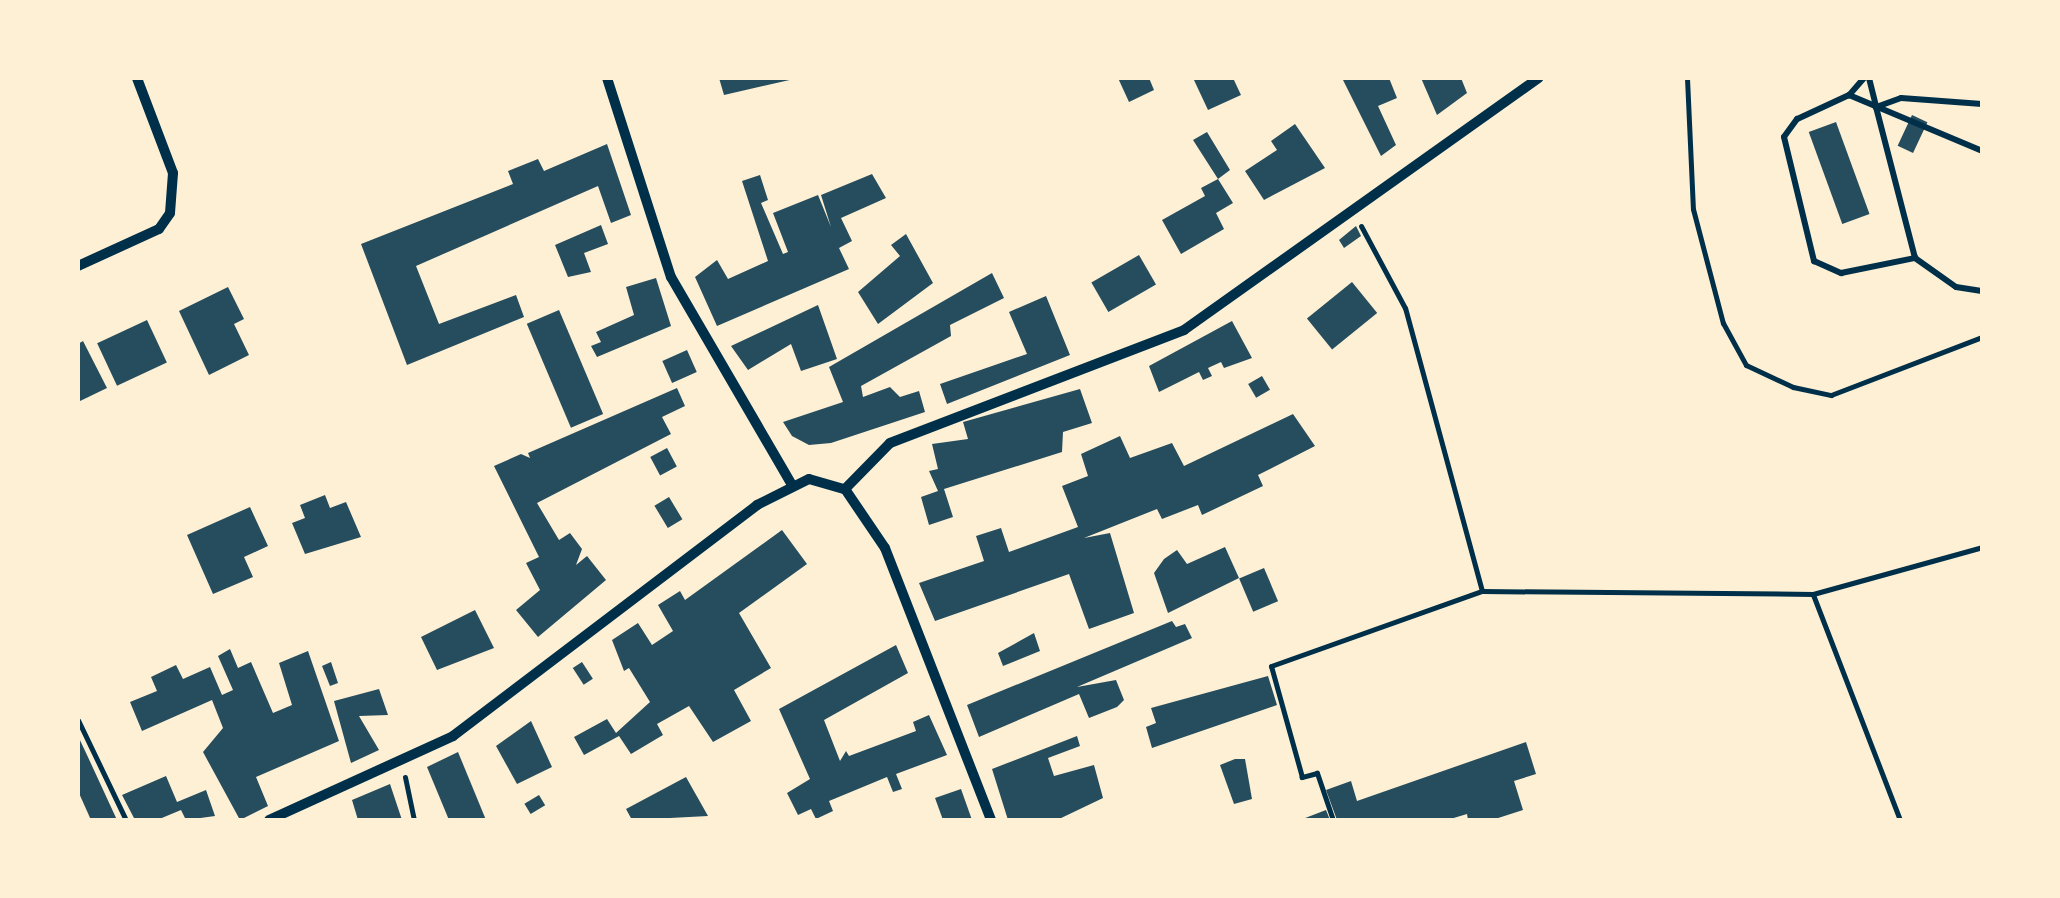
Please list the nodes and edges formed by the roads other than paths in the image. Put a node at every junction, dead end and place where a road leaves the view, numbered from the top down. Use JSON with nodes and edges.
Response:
{"nodes":[{"id":1,"x":137,"y":78,"type":"edge"},
{"id":2,"x":607,"y":78,"type":"edge"},
{"id":3,"x":1538,"y":78,"type":"edge"},
{"id":4,"x":1866,"y":78,"type":"edge"},
{"id":5,"x":1849,"y":95,"type":"junction"},
{"id":6,"x":1982,"y":104,"type":"edge"},
{"id":7,"x":1876,"y":107,"type":"junction"},
{"id":8,"x":1982,"y":151,"type":"edge"},
{"id":9,"x":1915,"y":258,"type":"junction"},
{"id":10,"x":78,"y":266,"type":"edge"},
{"id":11,"x":1982,"y":291,"type":"edge"},
{"id":12,"x":791,"y":483,"type":"junction"},
{"id":13,"x":845,"y":489,"type":"junction"},
{"id":14,"x":270,"y":820,"type":"edge"},
{"id":15,"x":991,"y":820,"type":"edge"}],
"edges":[{"from":1,"to":10,"type":"street"},
{"from":2,"to":12,"type":"street"},
{"from":3,"to":13,"type":"street"},
{"from":4,"to":5,"type":"lane"},
{"from":4,"to":7,"type":"lane"},
{"from":5,"to":7,"type":"lane"},
{"from":5,"to":9,"type":"lane"},
{"from":6,"to":7,"type":"lane"},
{"from":7,"to":8,"type":"lane"},
{"from":7,"to":9,"type":"lane"},
{"from":9,"to":11,"type":"lane"},
{"from":12,"to":13,"type":"street"},
{"from":12,"to":14,"type":"street"},
{"from":13,"to":15,"type":"street"}]}
